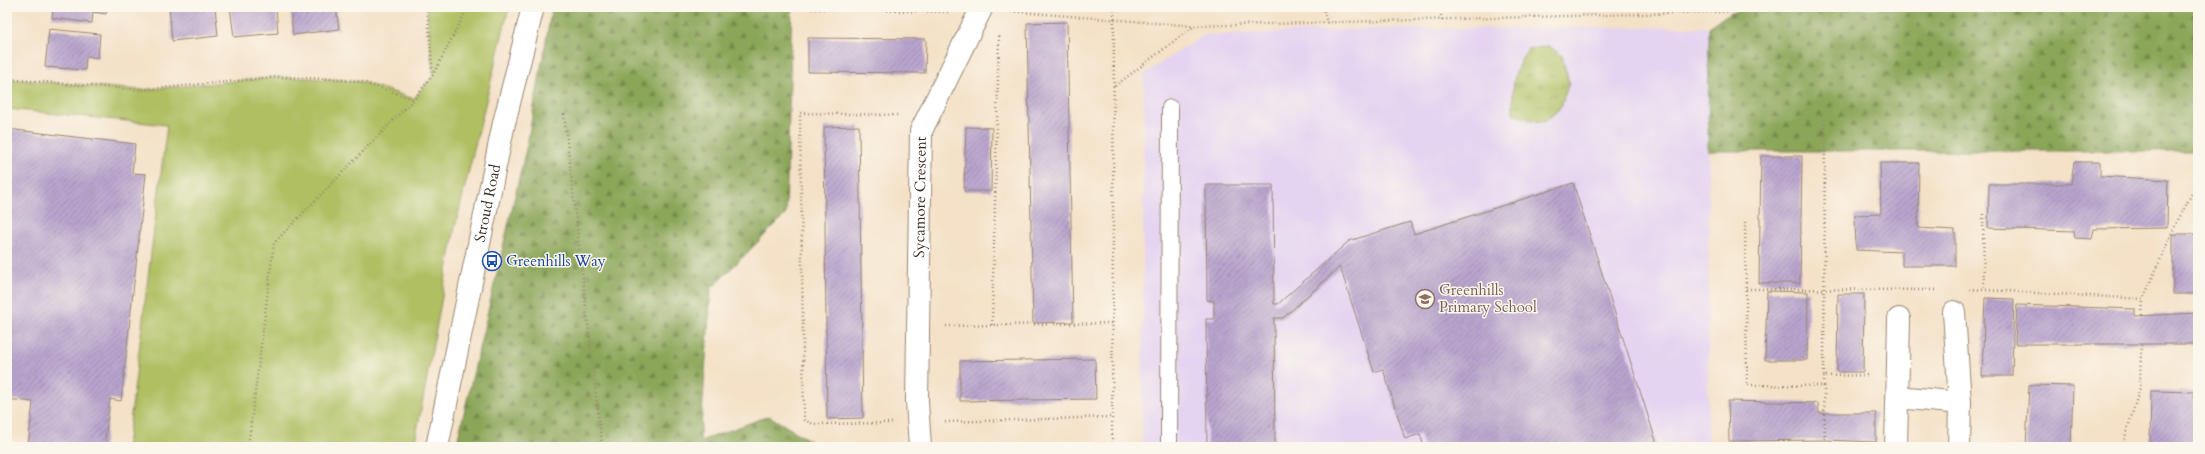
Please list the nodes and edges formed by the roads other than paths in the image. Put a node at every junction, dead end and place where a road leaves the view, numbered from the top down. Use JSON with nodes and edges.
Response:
{"nodes":[{"id":1,"x":533,"y":7,"type":"edge"},
{"id":2,"x":981,"y":9,"type":"edge"},
{"id":3,"x":1170,"y":108,"type":"dead end"},
{"id":4,"x":1954,"y":312,"type":"road end"},
{"id":5,"x":1899,"y":319,"type":"dead end"},
{"id":6,"x":1898,"y":397,"type":"junction"},
{"id":7,"x":1960,"y":404,"type":"junction"},
{"id":8,"x":437,"y":447,"type":"edge"},
{"id":9,"x":920,"y":447,"type":"edge"},
{"id":10,"x":1169,"y":447,"type":"edge"},
{"id":11,"x":1896,"y":447,"type":"edge"},
{"id":12,"x":1959,"y":447,"type":"edge"}],
"edges":[{"from":1,"to":8,"type":"street","name":"Stroud Road"},
{"from":2,"to":9,"type":"street","name":"Sycamore Crescent"},
{"from":3,"to":10,"type":"lane"},
{"from":4,"to":7,"type":"street"},
{"from":5,"to":6,"type":"street"},
{"from":6,"to":7,"type":"street"},
{"from":6,"to":11,"type":"street"},
{"from":7,"to":12,"type":"street"}]}
